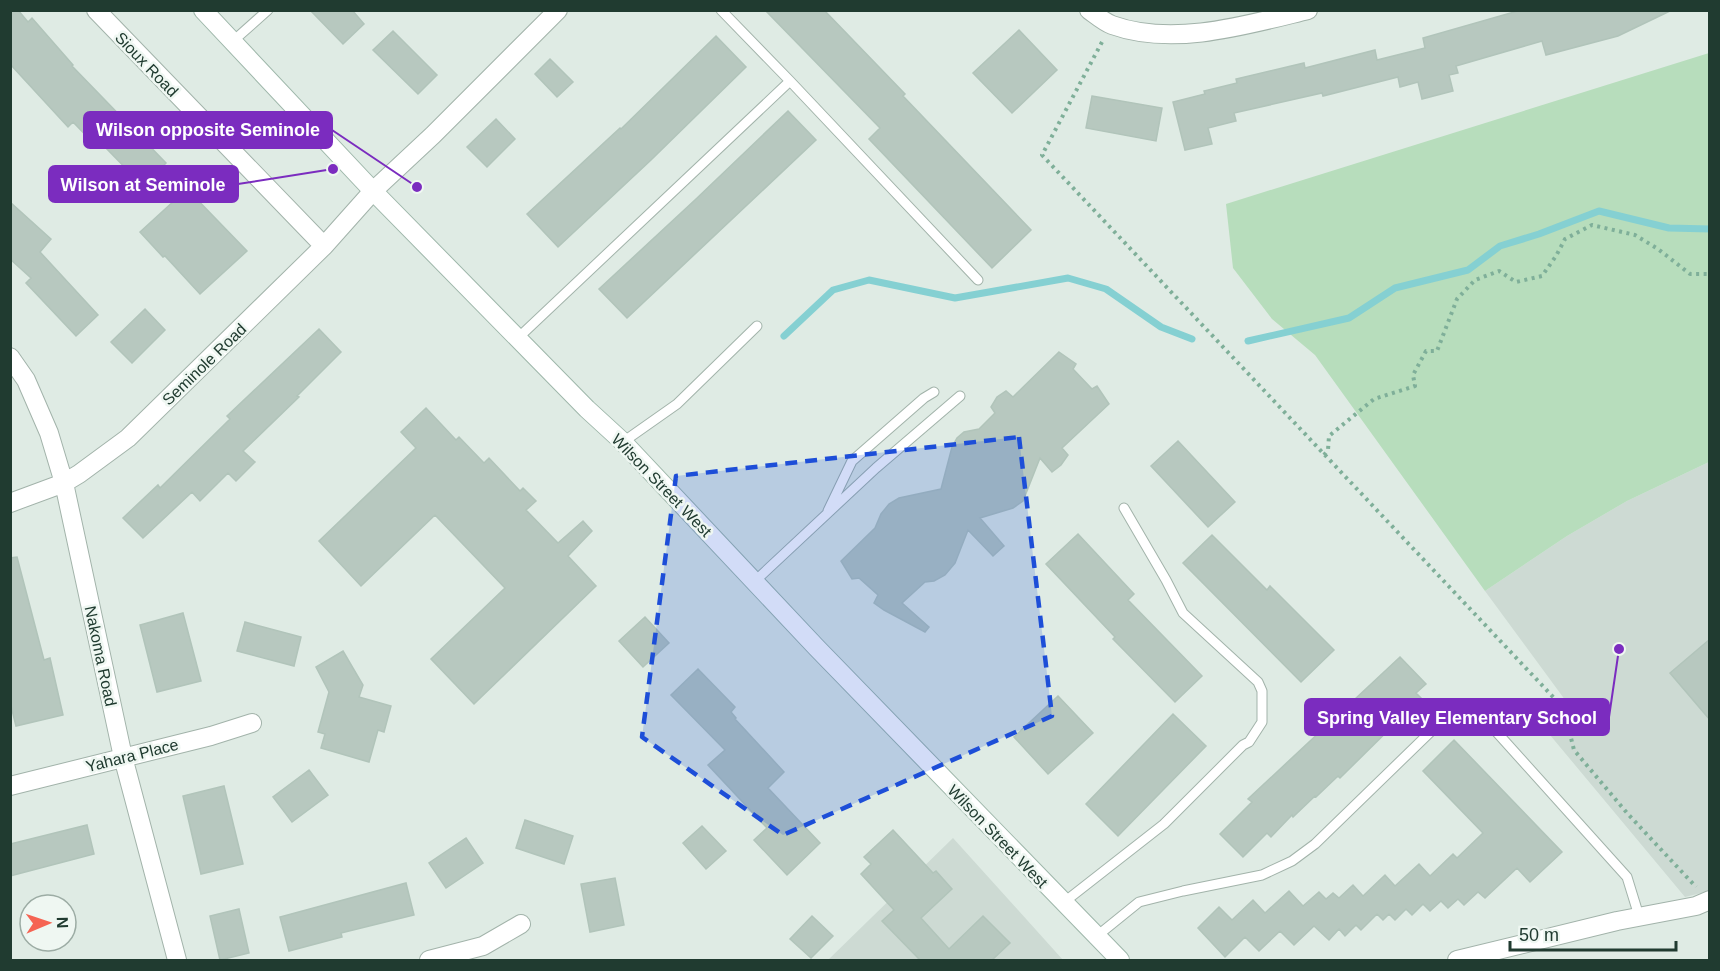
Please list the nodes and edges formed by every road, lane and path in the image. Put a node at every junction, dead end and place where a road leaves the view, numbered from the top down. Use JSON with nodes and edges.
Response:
{"nodes":[{"id":1,"x":96,"y":10,"type":"edge"},
{"id":2,"x":203,"y":10,"type":"edge"},
{"id":3,"x":268,"y":10,"type":"edge"},
{"id":4,"x":558,"y":10,"type":"edge"},
{"id":5,"x":722,"y":10,"type":"edge"},
{"id":6,"x":1089,"y":10,"type":"edge"},
{"id":7,"x":1308,"y":10,"type":"edge"},
{"id":8,"x":1111,"y":25,"type":"junction"},
{"id":9,"x":232,"y":42,"type":"junction"},
{"id":10,"x":790,"y":81,"type":"junction"},
{"id":11,"x":373,"y":191,"type":"junction"},
{"id":12,"x":324,"y":246,"type":"junction"},
{"id":13,"x":1710,"y":274,"type":"edge"},
{"id":14,"x":978,"y":280,"type":"dead end"},
{"id":15,"x":757,"y":327,"type":"dead end"},
{"id":16,"x":518,"y":338,"type":"junction"},
{"id":17,"x":10,"y":357,"type":"edge"},
{"id":18,"x":934,"y":392,"type":"dead end"},
{"id":19,"x":960,"y":396,"type":"dead end"},
{"id":20,"x":623,"y":442,"type":"junction"},
{"id":21,"x":1324,"y":455,"type":"junction"},
{"id":22,"x":64,"y":483,"type":"junction"},
{"id":23,"x":10,"y":503,"type":"edge"},
{"id":24,"x":1124,"y":508,"type":"dead end"},
{"id":25,"x":825,"y":516,"type":"junction"},
{"id":26,"x":754,"y":582,"type":"junction"},
{"id":27,"x":252,"y":723,"type":"dead end"},
{"id":28,"x":123,"y":757,"type":"junction"},
{"id":29,"x":10,"y":786,"type":"edge"},
{"id":30,"x":1690,"y":882,"type":"dead end"},
{"id":31,"x":1710,"y":900,"type":"edge"},
{"id":32,"x":1063,"y":903,"type":"junction"},
{"id":33,"x":1639,"y":916,"type":"junction"},
{"id":34,"x":521,"y":924,"type":"dead end"},
{"id":35,"x":1097,"y":936,"type":"junction"},
{"id":36,"x":177,"y":960,"type":"edge"},
{"id":37,"x":429,"y":960,"type":"edge"},
{"id":38,"x":1120,"y":960,"type":"edge"},
{"id":39,"x":1457,"y":960,"type":"edge"}],
"edges":[{"from":1,"to":12,"type":"street","name":"Sioux Road"},
{"from":2,"to":9,"type":"street","name":"Wilson Street West"},
{"from":3,"to":9,"type":"lane"},
{"from":4,"to":11,"type":"street","name":"Seminole Road"},
{"from":5,"to":10,"type":"lane"},
{"from":6,"to":8,"type":"street"},
{"from":7,"to":8,"type":"street"},
{"from":8,"to":21,"type":"path"},
{"from":9,"to":11,"type":"street","name":"Wilson Street West"},
{"from":10,"to":14,"type":"lane"},
{"from":10,"to":16,"type":"lane"},
{"from":11,"to":12,"type":"street","name":"Seminole Road"},
{"from":11,"to":16,"type":"street","name":"Wilson Street West"},
{"from":12,"to":22,"type":"street","name":"Seminole Road"},
{"from":13,"to":21,"type":"path"},
{"from":15,"to":20,"type":"lane"},
{"from":16,"to":20,"type":"street","name":"Wilson Street West"},
{"from":17,"to":22,"type":"street","name":"Nakoma Road"},
{"from":18,"to":25,"type":"lane"},
{"from":19,"to":25,"type":"lane"},
{"from":20,"to":26,"type":"street","name":"Wilson Street West"},
{"from":21,"to":30,"type":"path"},
{"from":22,"to":23,"type":"street","name":"Seminole Road"},
{"from":22,"to":28,"type":"street","name":"Nakoma Road"},
{"from":24,"to":32,"type":"lane"},
{"from":25,"to":26,"type":"lane"},
{"from":26,"to":32,"type":"street","name":"Wilson Street West"},
{"from":27,"to":28,"type":"street","name":"Yahara Place"},
{"from":28,"to":29,"type":"street","name":"Yahara Place"},
{"from":28,"to":36,"type":"street","name":"Nakoma Road"},
{"from":31,"to":33,"type":"street"},
{"from":32,"to":35,"type":"street","name":"Wilson Street West"},
{"from":33,"to":35,"type":"lane"},
{"from":33,"to":39,"type":"street"},
{"from":34,"to":37,"type":"street"},
{"from":35,"to":38,"type":"street","name":"Wilson Street West"}]}
